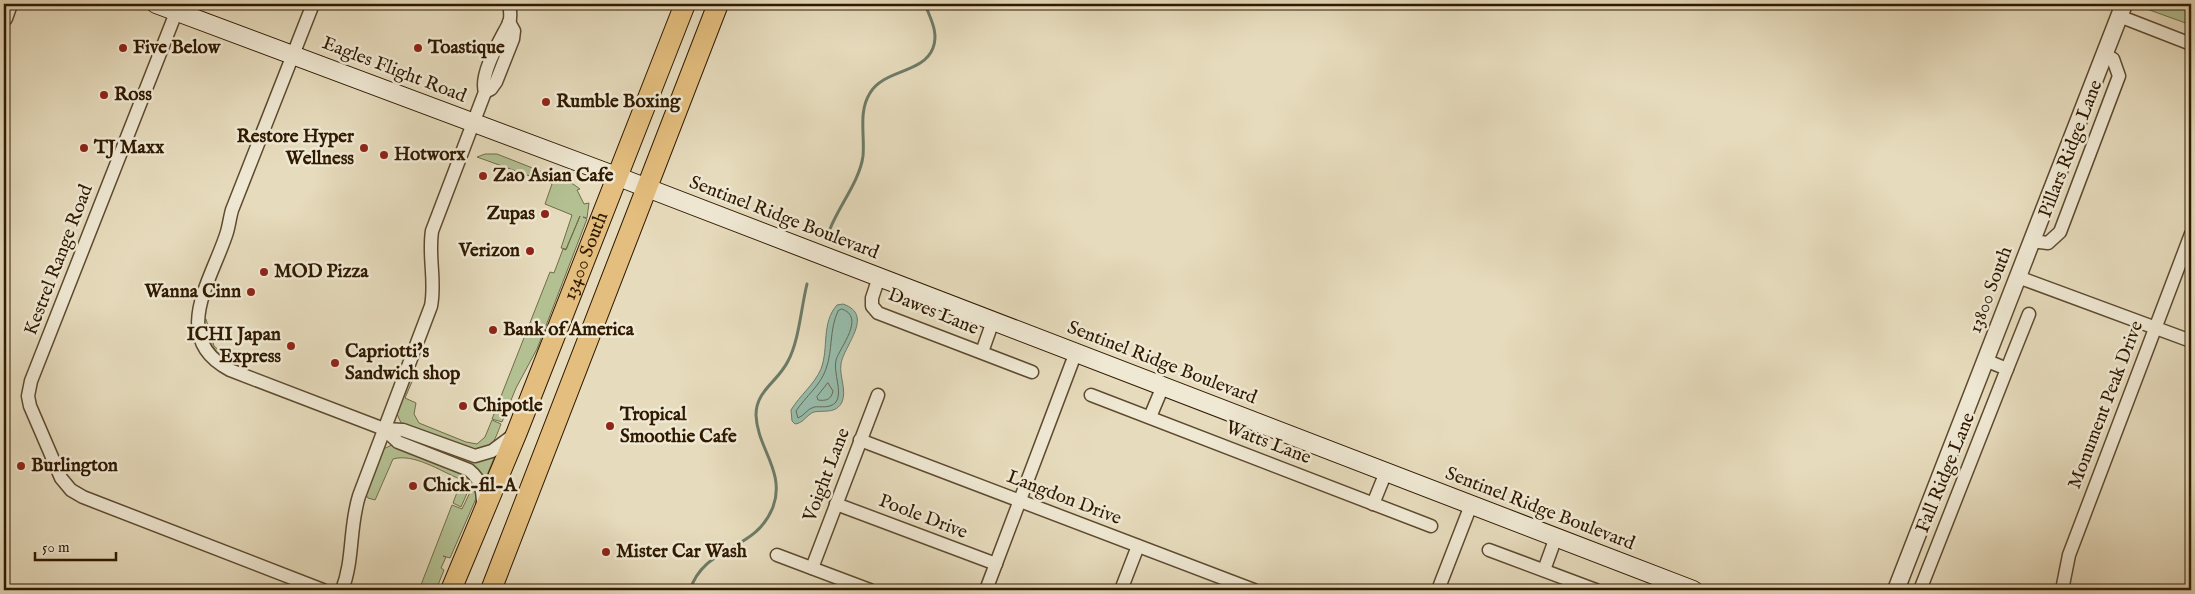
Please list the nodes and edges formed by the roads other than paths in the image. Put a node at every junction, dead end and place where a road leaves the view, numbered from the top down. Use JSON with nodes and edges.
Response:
{"nodes":[{"id":1,"x":9,"y":4,"type":"edge"},
{"id":2,"x":156,"y":4,"type":"edge"},
{"id":3,"x":313,"y":4,"type":"edge"},
{"id":4,"x":509,"y":4,"type":"edge"},
{"id":5,"x":685,"y":4,"type":"edge"},
{"id":6,"x":718,"y":4,"type":"edge"},
{"id":7,"x":178,"y":8,"type":"edge"},
{"id":8,"x":2121,"y":10,"type":"edge"},
{"id":9,"x":4,"y":18,"type":"edge"},
{"id":10,"x":2191,"y":44,"type":"edge"},
{"id":11,"x":292,"y":54,"type":"junction"},
{"id":12,"x":2104,"y":54,"type":"junction"},
{"id":13,"x":474,"y":123,"type":"junction"},
{"id":14,"x":616,"y":176,"type":"junction"},
{"id":15,"x":647,"y":188,"type":"junction"},
{"id":16,"x":2191,"y":234,"type":"edge"},
{"id":17,"x":2031,"y":242,"type":"junction"},
{"id":18,"x":879,"y":277,"type":"junction"},
{"id":19,"x":2018,"y":277,"type":"junction"},
{"id":20,"x":2029,"y":314,"type":"dead end"},
{"id":21,"x":993,"y":321,"type":"junction"},
{"id":22,"x":2156,"y":327,"type":"junction"},
{"id":23,"x":2191,"y":341,"type":"edge"},
{"id":24,"x":982,"y":352,"type":"junction"},
{"id":25,"x":1076,"y":352,"type":"junction"},
{"id":26,"x":1985,"y":360,"type":"junction"},
{"id":27,"x":2007,"y":369,"type":"junction"},
{"id":28,"x":1032,"y":372,"type":"dead end"},
{"id":29,"x":1162,"y":386,"type":"junction"},
{"id":30,"x":878,"y":394,"type":"dead end"},
{"id":31,"x":1091,"y":395,"type":"dead end"},
{"id":32,"x":1150,"y":417,"type":"junction"},
{"id":33,"x":384,"y":429,"type":"junction"},
{"id":34,"x":517,"y":432,"type":"junction"},
{"id":35,"x":860,"y":440,"type":"junction"},
{"id":36,"x":1386,"y":472,"type":"junction"},
{"id":37,"x":1020,"y":501,"type":"junction"},
{"id":38,"x":836,"y":504,"type":"junction"},
{"id":39,"x":1373,"y":504,"type":"junction"},
{"id":40,"x":1470,"y":504,"type":"junction"},
{"id":41,"x":484,"y":513,"type":"junction"},
{"id":42,"x":1431,"y":526,"type":"dead end"},
{"id":43,"x":1556,"y":537,"type":"junction"},
{"id":44,"x":1138,"y":546,"type":"junction"},
{"id":45,"x":1489,"y":550,"type":"dead end"},
{"id":46,"x":777,"y":555,"type":"dead end"},
{"id":47,"x":996,"y":564,"type":"junction"},
{"id":48,"x":812,"y":568,"type":"junction"},
{"id":49,"x":1544,"y":570,"type":"junction"},
{"id":50,"x":323,"y":590,"type":"edge"},
{"id":51,"x":342,"y":590,"type":"edge"},
{"id":52,"x":451,"y":590,"type":"edge"},
{"id":53,"x":491,"y":590,"type":"edge"},
{"id":54,"x":870,"y":590,"type":"edge"},
{"id":55,"x":986,"y":590,"type":"edge"},
{"id":56,"x":1121,"y":590,"type":"edge"},
{"id":57,"x":1252,"y":590,"type":"edge"},
{"id":58,"x":1438,"y":590,"type":"edge"},
{"id":59,"x":1596,"y":590,"type":"edge"},
{"id":60,"x":1693,"y":590,"type":"edge"},
{"id":61,"x":1896,"y":590,"type":"edge"},
{"id":62,"x":1920,"y":590,"type":"edge"},
{"id":63,"x":2062,"y":590,"type":"edge"}],
"edges":[{"from":1,"to":9,"type":"street"},
{"from":2,"to":7,"type":"main road","name":"Eagles Flight Road"},
{"from":3,"to":11,"type":"street"},
{"from":4,"to":13,"type":"street"},
{"from":5,"to":14,"type":"main road","name":"13400 South"},
{"from":6,"to":15,"type":"main road","name":"13400 South"},
{"from":7,"to":11,"type":"main road","name":"Eagles Flight Road"},
{"from":7,"to":50,"type":"street","name":"Kestrel Range Road"},
{"from":8,"to":10,"type":"street"},
{"from":8,"to":12,"type":"street","name":"13800 South"},
{"from":11,"to":13,"type":"main road","name":"Eagles Flight Road"},
{"from":11,"to":33,"type":"street"},
{"from":12,"to":17,"type":"street","name":"13800 South"},
{"from":12,"to":17,"type":"street","name":"Pillars Ridge Lane"},
{"from":13,"to":14,"type":"main road","name":"Eagles Flight Road"},
{"from":13,"to":33,"type":"street"},
{"from":14,"to":15,"type":"main road","name":"Sentinel Ridge Boulevard"},
{"from":14,"to":34,"type":"main road","name":"13400 South"},
{"from":15,"to":18,"type":"main road","name":"Sentinel Ridge Boulevard"},
{"from":15,"to":53,"type":"main road","name":"13400 South"},
{"from":16,"to":22,"type":"street","name":"Monument Peak Drive"},
{"from":17,"to":19,"type":"street","name":"13800 South"},
{"from":18,"to":21,"type":"main road","name":"Sentinel Ridge Boulevard"},
{"from":18,"to":24,"type":"street","name":"Dawes Lane"},
{"from":19,"to":22,"type":"street"},
{"from":19,"to":26,"type":"street","name":"13800 South"},
{"from":20,"to":27,"type":"street","name":"Fall Ridge Lane"},
{"from":21,"to":24,"type":"street","name":"Dawes Lane"},
{"from":21,"to":25,"type":"main road","name":"Sentinel Ridge Boulevard"},
{"from":22,"to":23,"type":"street"},
{"from":22,"to":63,"type":"street","name":"Monument Peak Drive"},
{"from":24,"to":28,"type":"street","name":"Dawes Lane"},
{"from":25,"to":29,"type":"main road","name":"Sentinel Ridge Boulevard"},
{"from":25,"to":37,"type":"street"},
{"from":26,"to":27,"type":"street"},
{"from":26,"to":61,"type":"street","name":"13800 South"},
{"from":27,"to":62,"type":"street","name":"Fall Ridge Lane"},
{"from":29,"to":32,"type":"street"},
{"from":29,"to":36,"type":"main road","name":"Sentinel Ridge Boulevard"},
{"from":30,"to":35,"type":"street","name":"Voight Lane"},
{"from":31,"to":32,"type":"street","name":"Watts Lane"},
{"from":32,"to":39,"type":"street","name":"Watts Lane"},
{"from":33,"to":34,"type":"street"},
{"from":33,"to":41,"type":"street"},
{"from":33,"to":51,"type":"street"},
{"from":34,"to":41,"type":"main road","name":"13400 South"},
{"from":35,"to":37,"type":"street","name":"Langdon Drive"},
{"from":35,"to":38,"type":"street","name":"Voight Lane"},
{"from":36,"to":39,"type":"street"},
{"from":36,"to":40,"type":"main road","name":"Sentinel Ridge Boulevard"},
{"from":37,"to":44,"type":"street","name":"Langdon Drive"},
{"from":37,"to":47,"type":"street"},
{"from":38,"to":47,"type":"street","name":"Poole Drive"},
{"from":38,"to":48,"type":"street","name":"Voight Lane"},
{"from":39,"to":42,"type":"street","name":"Watts Lane"},
{"from":40,"to":43,"type":"main road","name":"Sentinel Ridge Boulevard"},
{"from":40,"to":58,"type":"street"},
{"from":41,"to":52,"type":"main road","name":"13400 South"},
{"from":43,"to":49,"type":"street"},
{"from":43,"to":60,"type":"main road","name":"Sentinel Ridge Boulevard"},
{"from":44,"to":56,"type":"street"},
{"from":44,"to":57,"type":"street","name":"Langdon Drive"},
{"from":45,"to":49,"type":"street"},
{"from":46,"to":48,"type":"street"},
{"from":47,"to":55,"type":"street"},
{"from":48,"to":54,"type":"street"},
{"from":49,"to":59,"type":"street"}]}
